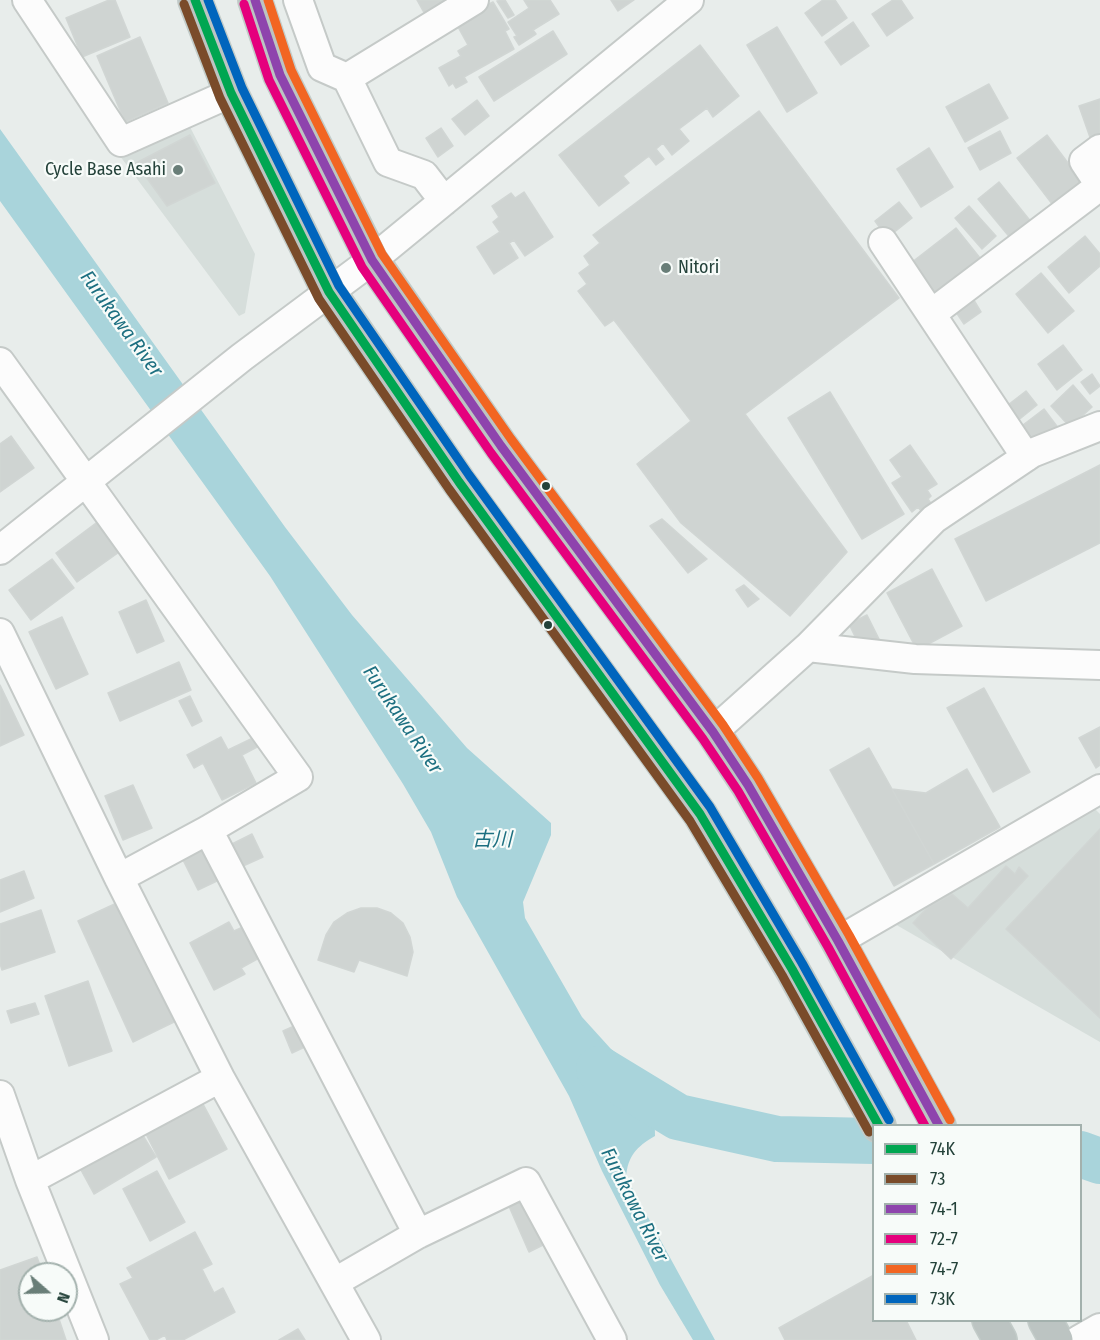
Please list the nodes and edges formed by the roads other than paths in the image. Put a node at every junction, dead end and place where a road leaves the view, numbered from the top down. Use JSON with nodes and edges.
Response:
{"nodes":[{"id":1,"x":27,"y":0,"type":"edge"},
{"id":2,"x":195,"y":0,"type":"edge"},
{"id":3,"x":255,"y":0,"type":"edge"},
{"id":4,"x":298,"y":0,"type":"edge"},
{"id":5,"x":474,"y":0,"type":"edge"},
{"id":6,"x":689,"y":0,"type":"edge"},
{"id":7,"x":347,"y":78,"type":"junction"},
{"id":8,"x":231,"y":93,"type":"junction"},
{"id":9,"x":1100,"y":149,"type":"edge"},
{"id":10,"x":1100,"y":185,"type":"edge"},
{"id":11,"x":444,"y":201,"type":"junction"},
{"id":12,"x":883,"y":242,"type":"dead end"},
{"id":13,"x":372,"y":260,"type":"junction"},
{"id":14,"x":329,"y":292,"type":"junction"},
{"id":15,"x":932,"y":314,"type":"junction"},
{"id":16,"x":0,"y":362,"type":"edge"},
{"id":17,"x":1100,"y":426,"type":"edge"},
{"id":18,"x":1026,"y":457,"type":"junction"},
{"id":19,"x":86,"y":482,"type":"junction"},
{"id":20,"x":0,"y":550,"type":"edge"},
{"id":21,"x":0,"y":633,"type":"edge"},
{"id":22,"x":808,"y":647,"type":"junction"},
{"id":23,"x":1100,"y":665,"type":"edge"},
{"id":24,"x":713,"y":732,"type":"junction"},
{"id":25,"x":1100,"y":789,"type":"edge"},
{"id":26,"x":208,"y":830,"type":"junction"},
{"id":27,"x":118,"y":878,"type":"junction"},
{"id":28,"x":838,"y":941,"type":"junction"},
{"id":29,"x":220,"y":1078,"type":"junction"},
{"id":30,"x":0,"y":1095,"type":"edge"},
{"id":31,"x":878,"y":1124,"type":"edge"},
{"id":32,"x":938,"y":1124,"type":"edge"},
{"id":33,"x":30,"y":1180,"type":"junction"},
{"id":34,"x":417,"y":1234,"type":"junction"},
{"id":35,"x":335,"y":1282,"type":"junction"},
{"id":36,"x":990,"y":1322,"type":"edge"},
{"id":37,"x":1046,"y":1322,"type":"edge"},
{"id":38,"x":1100,"y":1328,"type":"edge"},
{"id":39,"x":94,"y":1340,"type":"edge"},
{"id":40,"x":366,"y":1340,"type":"edge"},
{"id":41,"x":612,"y":1340,"type":"edge"},
{"id":42,"x":1000,"y":1340,"type":"edge"},
{"id":43,"x":1056,"y":1340,"type":"edge"},
{"id":44,"x":1079,"y":1340,"type":"edge"}],
"edges":[{"from":1,"to":8,"type":"street"},
{"from":2,"to":8,"type":"highway"},
{"from":3,"to":13,"type":"highway"},
{"from":4,"to":7,"type":"street"},
{"from":5,"to":7,"type":"street"},
{"from":6,"to":11,"type":"street"},
{"from":7,"to":11,"type":"street"},
{"from":8,"to":14,"type":"highway"},
{"from":9,"to":10,"type":"street"},
{"from":10,"to":15,"type":"street"},
{"from":11,"to":13,"type":"street"},
{"from":12,"to":15,"type":"street"},
{"from":13,"to":14,"type":"street"},
{"from":13,"to":24,"type":"highway"},
{"from":14,"to":19,"type":"street"},
{"from":14,"to":31,"type":"highway"},
{"from":15,"to":18,"type":"street"},
{"from":16,"to":19,"type":"street"},
{"from":17,"to":18,"type":"street"},
{"from":18,"to":22,"type":"street"},
{"from":19,"to":20,"type":"street"},
{"from":19,"to":26,"type":"street"},
{"from":21,"to":27,"type":"street"},
{"from":22,"to":23,"type":"street"},
{"from":22,"to":24,"type":"street"},
{"from":24,"to":28,"type":"highway"},
{"from":25,"to":28,"type":"street"},
{"from":26,"to":27,"type":"street"},
{"from":26,"to":34,"type":"street"},
{"from":27,"to":29,"type":"street"},
{"from":28,"to":32,"type":"highway"},
{"from":29,"to":33,"type":"street"},
{"from":29,"to":35,"type":"street"},
{"from":30,"to":33,"type":"street"},
{"from":33,"to":39,"type":"street"},
{"from":34,"to":35,"type":"street"},
{"from":34,"to":41,"type":"street"},
{"from":35,"to":40,"type":"street"},
{"from":36,"to":42,"type":"highway"},
{"from":37,"to":43,"type":"highway"},
{"from":38,"to":44,"type":"street"}]}
